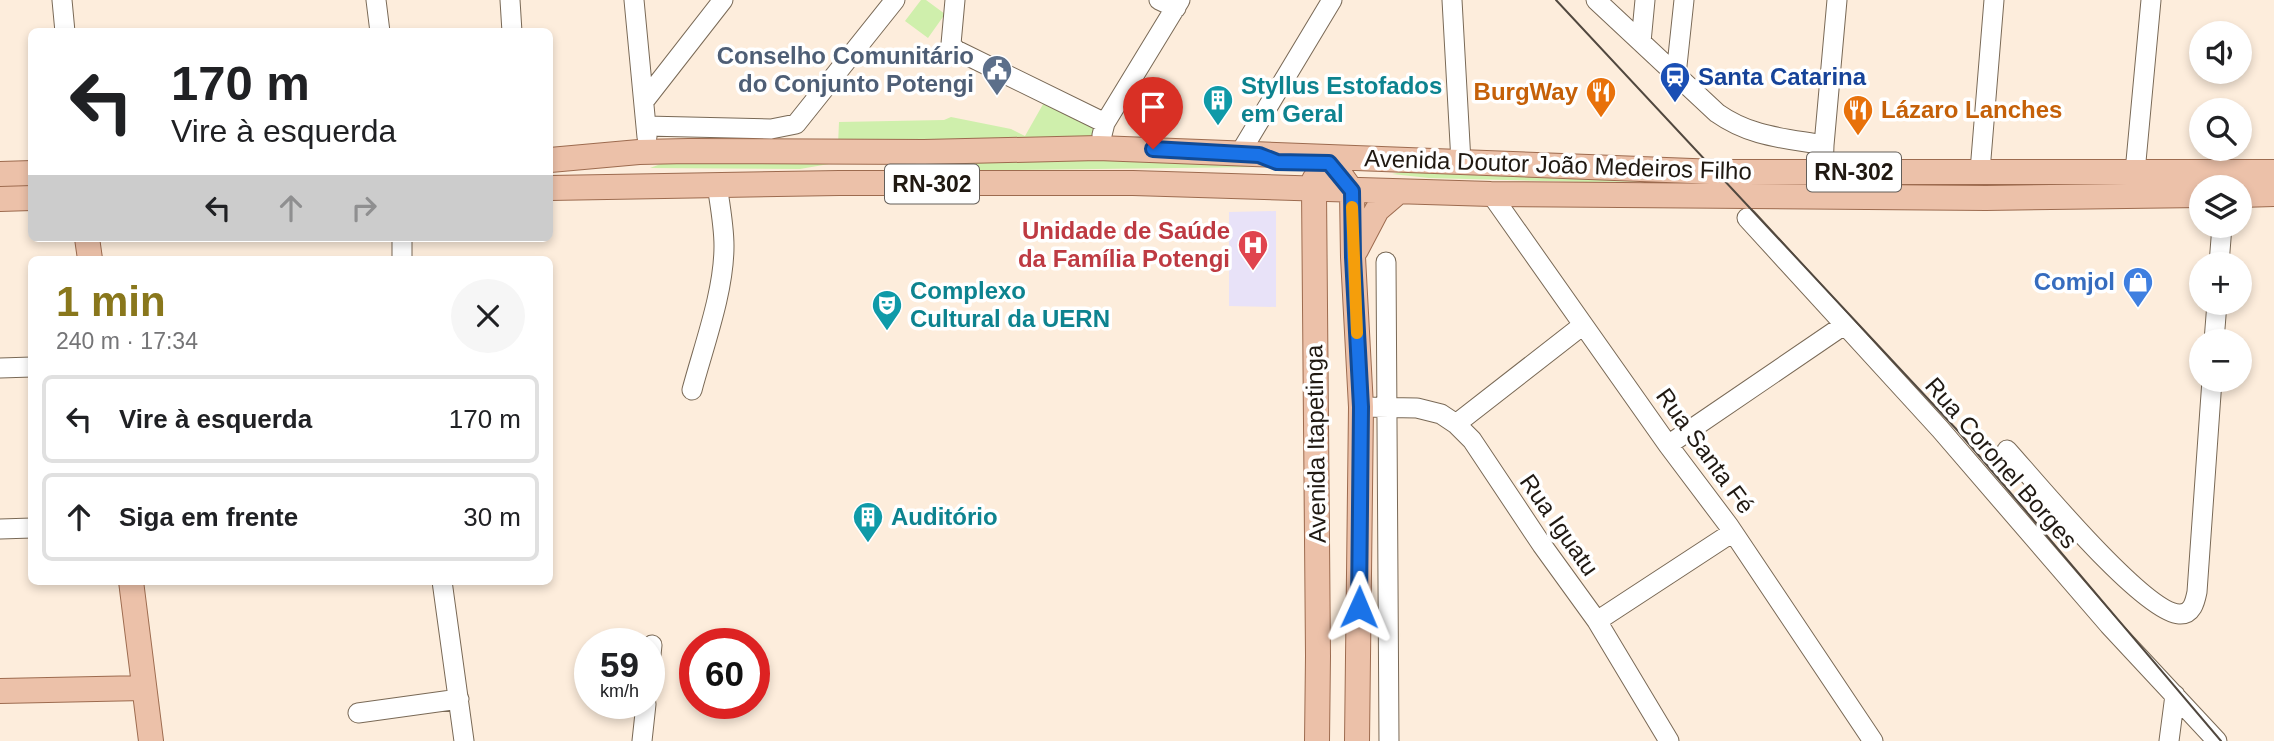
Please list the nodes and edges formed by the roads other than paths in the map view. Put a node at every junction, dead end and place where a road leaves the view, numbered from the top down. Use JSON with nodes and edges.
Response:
{"nodes":[{"id":1,"x":62,"y":0,"type":"edge"},
{"id":2,"x":376,"y":0,"type":"edge"},
{"id":3,"x":510,"y":0,"type":"edge"},
{"id":4,"x":634,"y":0,"type":"edge"},
{"id":5,"x":723,"y":0,"type":"edge"},
{"id":6,"x":895,"y":0,"type":"edge"},
{"id":7,"x":954,"y":0,"type":"edge"},
{"id":8,"x":1332,"y":0,"type":"edge"},
{"id":9,"x":1451,"y":0,"type":"edge"},
{"id":10,"x":1596,"y":0,"type":"edge"},
{"id":11,"x":1645,"y":0,"type":"edge"},
{"id":12,"x":1684,"y":0,"type":"edge"},
{"id":13,"x":1837,"y":0,"type":"edge"},
{"id":14,"x":1994,"y":0,"type":"edge"},
{"id":15,"x":2151,"y":0,"type":"edge"},
{"id":16,"x":1172,"y":3,"type":"edge"},
{"id":17,"x":65,"y":28,"type":"edge"},
{"id":18,"x":380,"y":28,"type":"edge"},
{"id":19,"x":512,"y":28,"type":"edge"},
{"id":20,"x":1641,"y":42,"type":"junction"},
{"id":21,"x":1676,"y":75,"type":"junction"},
{"id":22,"x":645,"y":100,"type":"junction"},
{"id":23,"x":1105,"y":123,"type":"junction"},
{"id":24,"x":646,"y":126,"type":"junction"},
{"id":25,"x":1824,"y":145,"type":"junction"},
{"id":26,"x":1098,"y":148,"type":"junction"},
{"id":27,"x":689,"y":151,"type":"junction"},
{"id":28,"x":647,"y":152,"type":"junction"},
{"id":29,"x":924,"y":152,"type":"junction"},
{"id":30,"x":1249,"y":154,"type":"junction"},
{"id":31,"x":553,"y":160,"type":"edge"},
{"id":32,"x":1326,"y":160,"type":"junction"},
{"id":33,"x":1461,"y":162,"type":"junction"},
{"id":34,"x":1980,"y":171,"type":"junction"},
{"id":35,"x":1823,"y":172,"type":"junction"},
{"id":36,"x":2135,"y":172,"type":"junction"},
{"id":37,"x":2274,"y":172,"type":"edge"},
{"id":38,"x":28,"y":173,"type":"edge"},
{"id":39,"x":0,"y":174,"type":"edge"},
{"id":40,"x":806,"y":184,"type":"junction"},
{"id":41,"x":717,"y":186,"type":"junction"},
{"id":42,"x":559,"y":188,"type":"edge"},
{"id":43,"x":1314,"y":190,"type":"junction"},
{"id":44,"x":1352,"y":191,"type":"junction"},
{"id":45,"x":1398,"y":192,"type":"junction"},
{"id":46,"x":1491,"y":194,"type":"junction"},
{"id":47,"x":2274,"y":194,"type":"edge"},
{"id":48,"x":2189,"y":195,"type":"edge"},
{"id":49,"x":2252,"y":195,"type":"edge"},
{"id":50,"x":28,"y":198,"type":"edge"},
{"id":51,"x":0,"y":199,"type":"edge"},
{"id":52,"x":1747,"y":218,"type":"dead end"},
{"id":53,"x":1353,"y":257,"type":"junction"},
{"id":54,"x":1386,"y":262,"type":"dead end"},
{"id":55,"x":1583,"y":325,"type":"junction"},
{"id":56,"x":1844,"y":325,"type":"junction"},
{"id":57,"x":28,"y":367,"type":"edge"},
{"id":58,"x":0,"y":368,"type":"edge"},
{"id":59,"x":692,"y":390,"type":"dead end"},
{"id":60,"x":2211,"y":392,"type":"edge"},
{"id":61,"x":1361,"y":407,"type":"junction"},
{"id":62,"x":1388,"y":407,"type":"junction"},
{"id":63,"x":1456,"y":424,"type":"junction"},
{"id":64,"x":1668,"y":445,"type":"junction"},
{"id":65,"x":2007,"y":450,"type":"dead end"},
{"id":66,"x":0,"y":528,"type":"edge"},
{"id":67,"x":28,"y":528,"type":"edge"},
{"id":68,"x":1733,"y":532,"type":"junction"},
{"id":69,"x":131,"y":585,"type":"edge"},
{"id":70,"x":443,"y":585,"type":"edge"},
{"id":71,"x":1597,"y":621,"type":"junction"},
{"id":72,"x":1318,"y":656,"type":"junction"},
{"id":73,"x":1359,"y":656,"type":"junction"},
{"id":74,"x":144,"y":688,"type":"junction"},
{"id":75,"x":0,"y":691,"type":"edge"},
{"id":76,"x":2175,"y":695,"type":"junction"},
{"id":77,"x":1317,"y":696,"type":"junction"},
{"id":78,"x":1358,"y":696,"type":"junction"},
{"id":79,"x":459,"y":699,"type":"junction"},
{"id":80,"x":358,"y":713,"type":"dead end"},
{"id":81,"x":644,"y":719,"type":"edge"},
{"id":82,"x":151,"y":741,"type":"edge"},
{"id":83,"x":464,"y":741,"type":"edge"},
{"id":84,"x":642,"y":741,"type":"edge"},
{"id":85,"x":1317,"y":741,"type":"edge"},
{"id":86,"x":1357,"y":741,"type":"edge"},
{"id":87,"x":1389,"y":741,"type":"edge"},
{"id":88,"x":1669,"y":741,"type":"edge"},
{"id":89,"x":1873,"y":741,"type":"edge"},
{"id":90,"x":2169,"y":741,"type":"edge"},
{"id":91,"x":2217,"y":741,"type":"edge"}],
"edges":[{"from":1,"to":17,"type":"street"},
{"from":2,"to":18,"type":"street"},
{"from":3,"to":19,"type":"street"},
{"from":4,"to":22,"type":"street"},
{"from":5,"to":22,"type":"street"},
{"from":6,"to":24,"type":"street"},
{"from":7,"to":23,"type":"street"},
{"from":8,"to":30,"type":"street"},
{"from":9,"to":33,"type":"street"},
{"from":10,"to":20,"type":"street"},
{"from":11,"to":20,"type":"street"},
{"from":12,"to":21,"type":"street"},
{"from":13,"to":25,"type":"street"},
{"from":14,"to":34,"type":"street"},
{"from":15,"to":36,"type":"street"},
{"from":16,"to":23,"type":"street"},
{"from":20,"to":21,"type":"street"},
{"from":21,"to":25,"type":"street"},
{"from":22,"to":24,"type":"street"},
{"from":23,"to":26,"type":"street"},
{"from":24,"to":28,"type":"street"},
{"from":25,"to":35,"type":"street"},
{"from":26,"to":29,"type":"main road","name":"Avenida Doutor João Medeiros Filho","number":"RN-302"},
{"from":26,"to":30,"type":"main road","name":"Avenida Doutor João Medeiros Filho","number":"RN-302"},
{"from":27,"to":28,"type":"main road","name":"Avenida Doutor João Medeiros Filho","number":"RN-302"},
{"from":27,"to":29,"type":"main road","name":"Avenida Doutor João Medeiros Filho","number":"RN-302"},
{"from":27,"to":42,"type":"main road"},
{"from":28,"to":31,"type":"main road","name":"Avenida Doutor João Medeiros Filho","number":"RN-302"},
{"from":29,"to":40,"type":"main road"},
{"from":30,"to":32,"type":"main road","name":"Avenida Doutor João Medeiros Filho","number":"RN-302"},
{"from":32,"to":33,"type":"main road","name":"Avenida Doutor João Medeiros Filho","number":"RN-302"},
{"from":32,"to":43,"type":"main road"},
{"from":32,"to":44,"type":"main road"},
{"from":33,"to":35,"type":"main road","name":"Avenida Doutor João Medeiros Filho","number":"RN-302"},
{"from":34,"to":35,"type":"main road","name":"Avenida Doutor João Medeiros Filho","number":"RN-302"},
{"from":34,"to":36,"type":"main road","name":"Avenida Doutor João Medeiros Filho","number":"RN-302"},
{"from":36,"to":37,"type":"main road","name":"Avenida Doutor João Medeiros Filho","number":"RN-302"},
{"from":38,"to":39,"type":"main road"},
{"from":40,"to":41,"type":"main road","name":"Avenida Doutor João Medeiros Filho","number":"RN-302"},
{"from":40,"to":43,"type":"main road","name":"Avenida Doutor João Medeiros Filho","number":"RN-302"},
{"from":41,"to":42,"type":"main road","name":"Avenida Doutor João Medeiros Filho","number":"RN-302"},
{"from":41,"to":59,"type":"street"},
{"from":43,"to":44,"type":"main road","name":"Avenida Doutor João Medeiros Filho","number":"RN-302"},
{"from":43,"to":72,"type":"main road","name":"Avenida Itapetinga"},
{"from":44,"to":45,"type":"main road","name":"Avenida Doutor João Medeiros Filho","number":"RN-302"},
{"from":44,"to":53,"type":"main road","name":"Avenida Itapetinga"},
{"from":45,"to":46,"type":"main road","name":"Avenida Doutor João Medeiros Filho","number":"RN-302"},
{"from":45,"to":53,"type":"main road"},
{"from":46,"to":48,"type":"main road","name":"Avenida Doutor João Medeiros Filho","number":"RN-302"},
{"from":46,"to":55,"type":"street","name":"Rua Santa Fé"},
{"from":47,"to":49,"type":"main road"},
{"from":50,"to":51,"type":"main road"},
{"from":52,"to":56,"type":"street","name":"Rua Coronel Borges"},
{"from":53,"to":61,"type":"main road","name":"Avenida Itapetinga"},
{"from":54,"to":62,"type":"street"},
{"from":55,"to":63,"type":"street"},
{"from":55,"to":64,"type":"street","name":"Rua Santa Fé"},
{"from":56,"to":64,"type":"street"},
{"from":56,"to":76,"type":"street","name":"Rua Coronel Borges"},
{"from":57,"to":58,"type":"street"},
{"from":60,"to":65,"type":"street"},
{"from":61,"to":62,"type":"street","name":"Rua Iguatu"},
{"from":61,"to":73,"type":"main road","name":"Avenida Itapetinga"},
{"from":62,"to":63,"type":"street","name":"Rua Iguatu"},
{"from":62,"to":87,"type":"street"},
{"from":63,"to":71,"type":"street","name":"Rua Iguatu"},
{"from":64,"to":68,"type":"street","name":"Rua Santa Fé"},
{"from":66,"to":67,"type":"street"},
{"from":68,"to":71,"type":"street"},
{"from":68,"to":89,"type":"street","name":"Rua Santa Fé"},
{"from":69,"to":74,"type":"main road"},
{"from":70,"to":79,"type":"street"},
{"from":71,"to":88,"type":"street","name":"Rua Iguatu"},
{"from":72,"to":73,"type":"main road"},
{"from":72,"to":77,"type":"main road","name":"Avenida Itapetinga"},
{"from":73,"to":78,"type":"main road","name":"Avenida Itapetinga"},
{"from":74,"to":75,"type":"main road"},
{"from":74,"to":82,"type":"main road"},
{"from":76,"to":90,"type":"street"},
{"from":76,"to":91,"type":"street","name":"Rua Coronel Borges"},
{"from":77,"to":78,"type":"main road"},
{"from":77,"to":85,"type":"main road","name":"Avenida Itapetinga"},
{"from":78,"to":86,"type":"main road","name":"Avenida Itapetinga"},
{"from":79,"to":80,"type":"street"},
{"from":79,"to":83,"type":"street"},
{"from":81,"to":84,"type":"street"}]}
